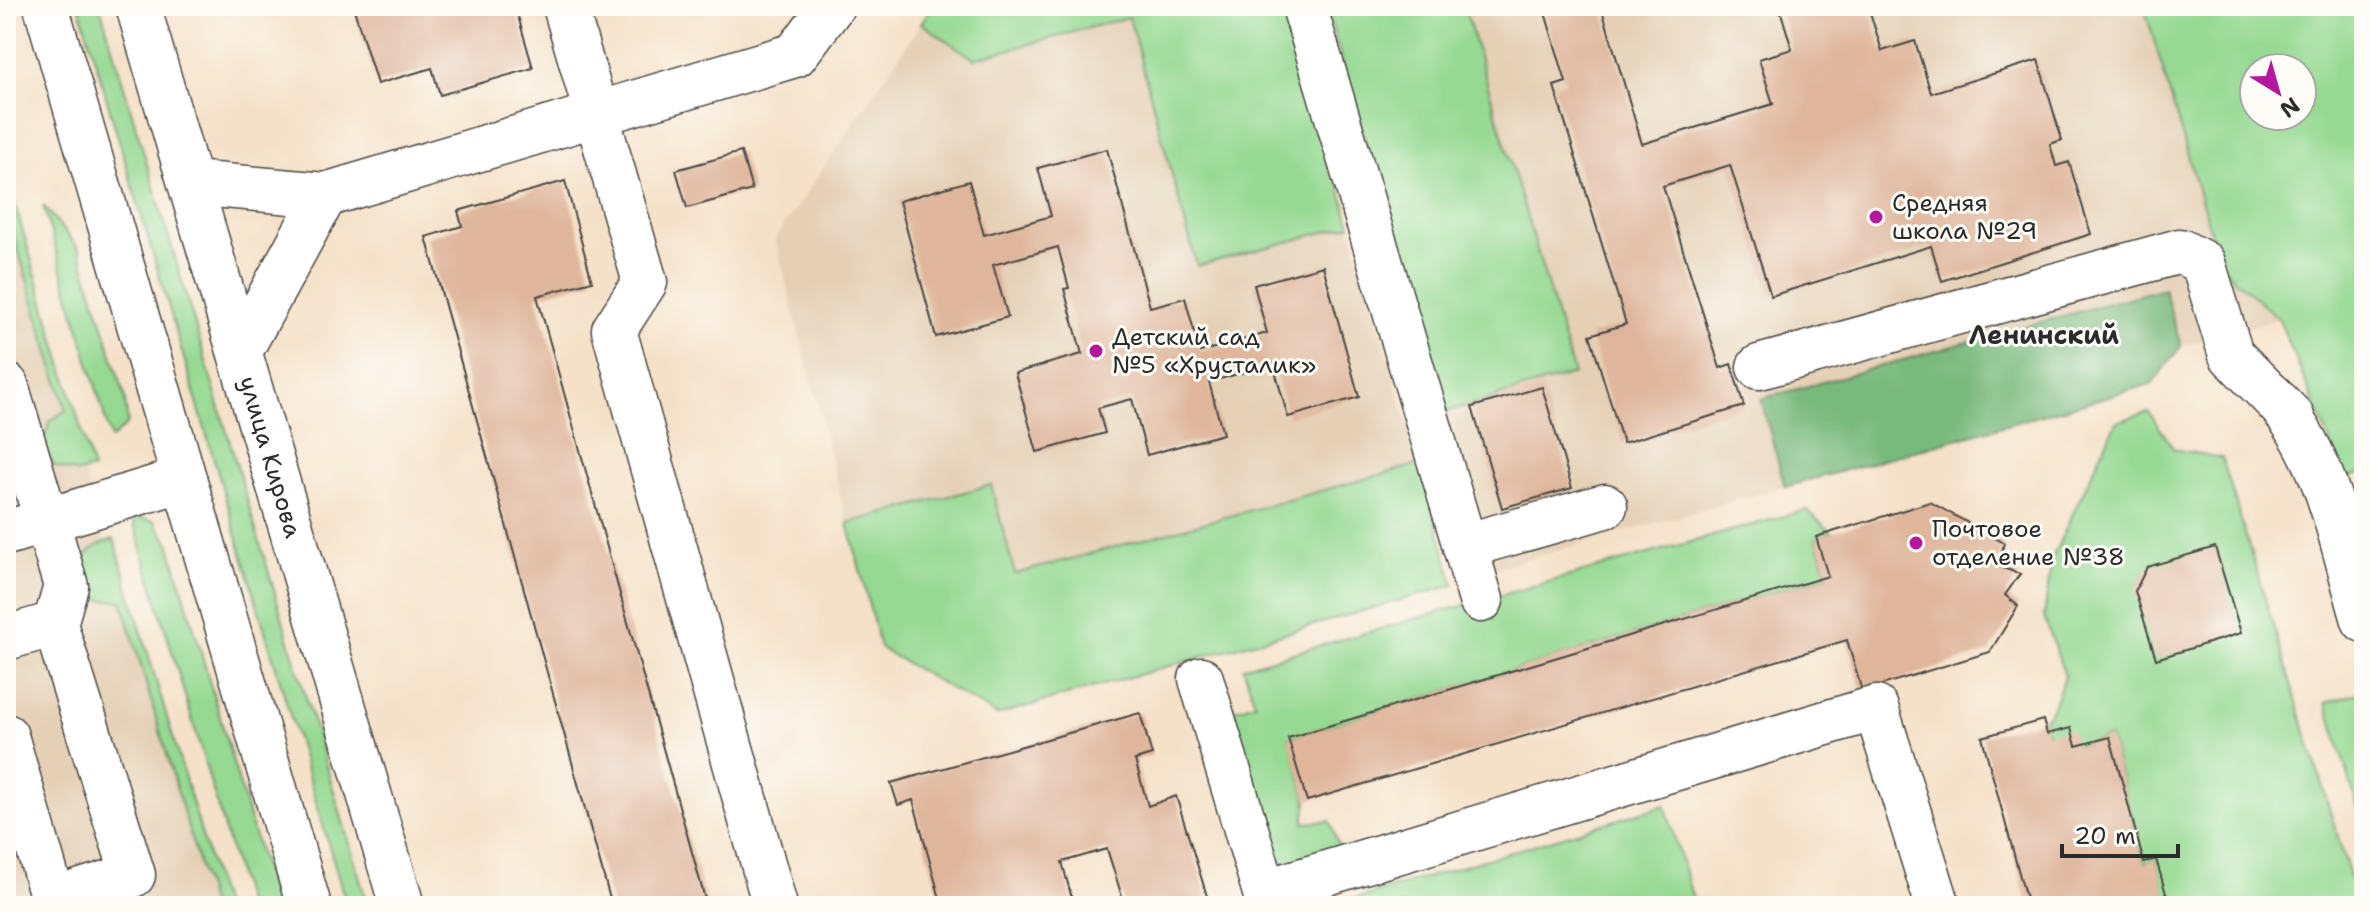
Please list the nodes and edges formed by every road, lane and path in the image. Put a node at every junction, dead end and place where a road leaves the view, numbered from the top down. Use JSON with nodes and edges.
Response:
{"nodes":[{"id":1,"x":46,"y":6,"type":"edge"},
{"id":2,"x":138,"y":6,"type":"edge"},
{"id":3,"x":565,"y":6,"type":"edge"},
{"id":4,"x":832,"y":6,"type":"edge"},
{"id":5,"x":1304,"y":6,"type":"edge"},
{"id":6,"x":596,"y":114,"type":"junction"},
{"id":7,"x":191,"y":183,"type":"junction"},
{"id":8,"x":325,"y":195,"type":"junction"},
{"id":9,"x":240,"y":351,"type":"junction"},
{"id":10,"x":1759,"y":367,"type":"dead end"},
{"id":11,"x":6,"y":385,"type":"edge"},
{"id":12,"x":184,"y":479,"type":"junction"},
{"id":13,"x":1605,"y":506,"type":"dead end"},
{"id":14,"x":47,"y":521,"type":"junction"},
{"id":15,"x":6,"y":533,"type":"edge"},
{"id":16,"x":1465,"y":546,"type":"junction"},
{"id":17,"x":1481,"y":600,"type":"dead end"},
{"id":18,"x":2364,"y":620,"type":"edge"},
{"id":19,"x":55,"y":624,"type":"junction"},
{"id":20,"x":6,"y":638,"type":"edge"},
{"id":21,"x":1201,"y":679,"type":"dead end"},
{"id":22,"x":6,"y":736,"type":"edge"},
{"id":23,"x":54,"y":903,"type":"edge"},
{"id":24,"x":309,"y":906,"type":"edge"},
{"id":25,"x":402,"y":906,"type":"edge"},
{"id":26,"x":775,"y":906,"type":"edge"},
{"id":27,"x":1271,"y":906,"type":"edge"},
{"id":28,"x":1938,"y":906,"type":"edge"}],
"edges":[{"from":1,"to":12,"type":"main road"},
{"from":2,"to":7,"type":"main road","name":"улица Кирова"},
{"from":3,"to":6,"type":"main road"},
{"from":4,"to":6,"type":"main road"},
{"from":5,"to":16,"type":"main road"},
{"from":6,"to":8,"type":"main road"},
{"from":6,"to":26,"type":"main road"},
{"from":7,"to":8,"type":"main road"},
{"from":7,"to":9,"type":"main road","name":"улица Кирова"},
{"from":8,"to":9,"type":"main road"},
{"from":9,"to":25,"type":"main road","name":"улица Кирова"},
{"from":10,"to":18,"type":"main road"},
{"from":11,"to":14,"type":"main road"},
{"from":12,"to":14,"type":"main road"},
{"from":12,"to":24,"type":"main road"},
{"from":13,"to":16,"type":"main road"},
{"from":14,"to":15,"type":"main road"},
{"from":14,"to":19,"type":"main road"},
{"from":16,"to":17,"type":"main road"},
{"from":19,"to":20,"type":"main road"},
{"from":19,"to":23,"type":"main road"},
{"from":21,"to":27,"type":"main road"},
{"from":22,"to":23,"type":"main road"},
{"from":27,"to":28,"type":"main road"}]}
